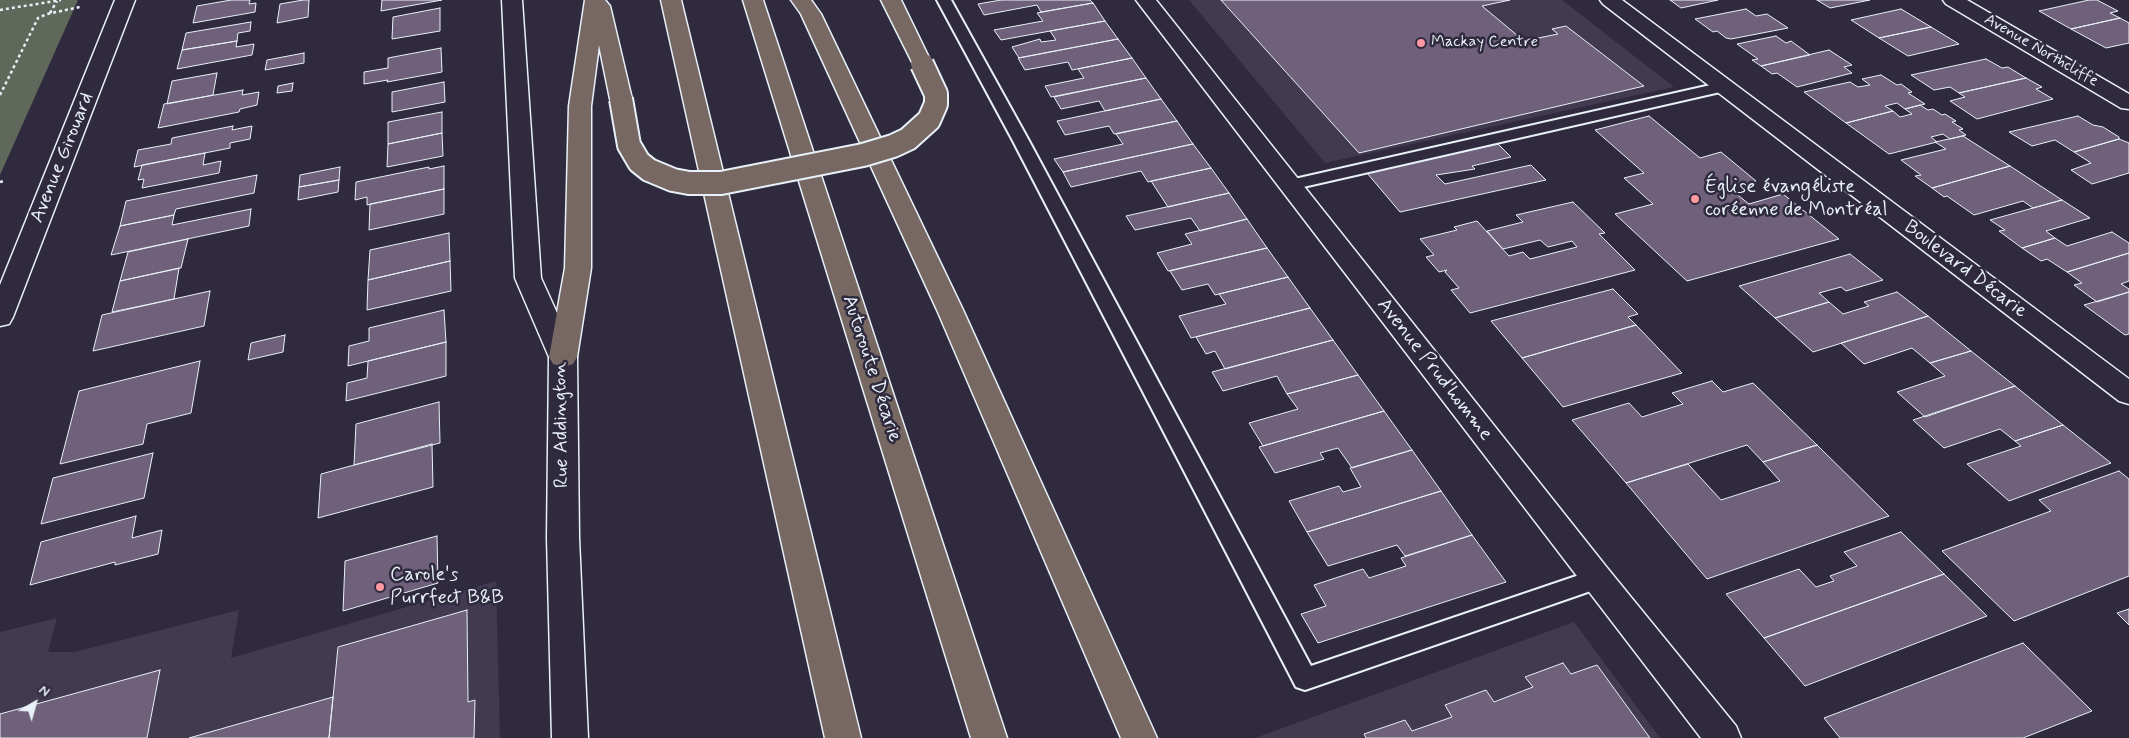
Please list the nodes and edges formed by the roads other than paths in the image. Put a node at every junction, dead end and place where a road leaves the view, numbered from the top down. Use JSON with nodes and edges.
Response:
{"nodes":[{"id":1,"x":125,"y":0,"type":"edge"},
{"id":2,"x":512,"y":0,"type":"edge"},
{"id":3,"x":597,"y":0,"type":"edge"},
{"id":4,"x":671,"y":0,"type":"edge"},
{"id":5,"x":753,"y":0,"type":"edge"},
{"id":6,"x":801,"y":0,"type":"edge"},
{"id":7,"x":890,"y":0,"type":"edge"},
{"id":8,"x":944,"y":0,"type":"edge"},
{"id":9,"x":1146,"y":0,"type":"edge"},
{"id":10,"x":1610,"y":0,"type":"edge"},
{"id":11,"x":1953,"y":0,"type":"edge"},
{"id":12,"x":1724,"y":87,"type":"junction"},
{"id":13,"x":2129,"y":103,"type":"edge"},
{"id":14,"x":1290,"y":185,"type":"junction"},
{"id":15,"x":0,"y":316,"type":"edge"},
{"id":16,"x":563,"y":357,"type":"junction"},
{"id":17,"x":2129,"y":394,"type":"edge"},
{"id":18,"x":1597,"y":579,"type":"junction"},
{"id":19,"x":570,"y":738,"type":"edge"},
{"id":20,"x":843,"y":738,"type":"edge"},
{"id":21,"x":989,"y":738,"type":"edge"},
{"id":22,"x":1139,"y":738,"type":"edge"},
{"id":23,"x":1723,"y":738,"type":"edge"}],
"edges":[{"from":1,"to":15,"type":"street","name":"Avenue Girouard"},
{"from":2,"to":16,"type":"street","name":"Rue Addington"},
{"from":3,"to":7,"type":"highway","bridge":true},
{"from":3,"to":16,"type":"highway"},
{"from":4,"to":20,"type":"highway"},
{"from":5,"to":21,"type":"highway","name":"Autoroute Décarie"},
{"from":6,"to":22,"type":"highway"},
{"from":8,"to":18,"type":"lane"},
{"from":9,"to":14,"type":"street","name":"Avenue Prud'homme"},
{"from":10,"to":12,"type":"street","name":"Boulevard Décarie"},
{"from":11,"to":13,"type":"street","name":"Avenue Northcliffe"},
{"from":12,"to":14,"type":"lane"},
{"from":12,"to":17,"type":"street","name":"Boulevard Décarie"},
{"from":14,"to":18,"type":"street","name":"Avenue Prud'homme"},
{"from":16,"to":19,"type":"street","name":"Rue Addington"},
{"from":18,"to":23,"type":"street","name":"Avenue Prud'homme"}]}
